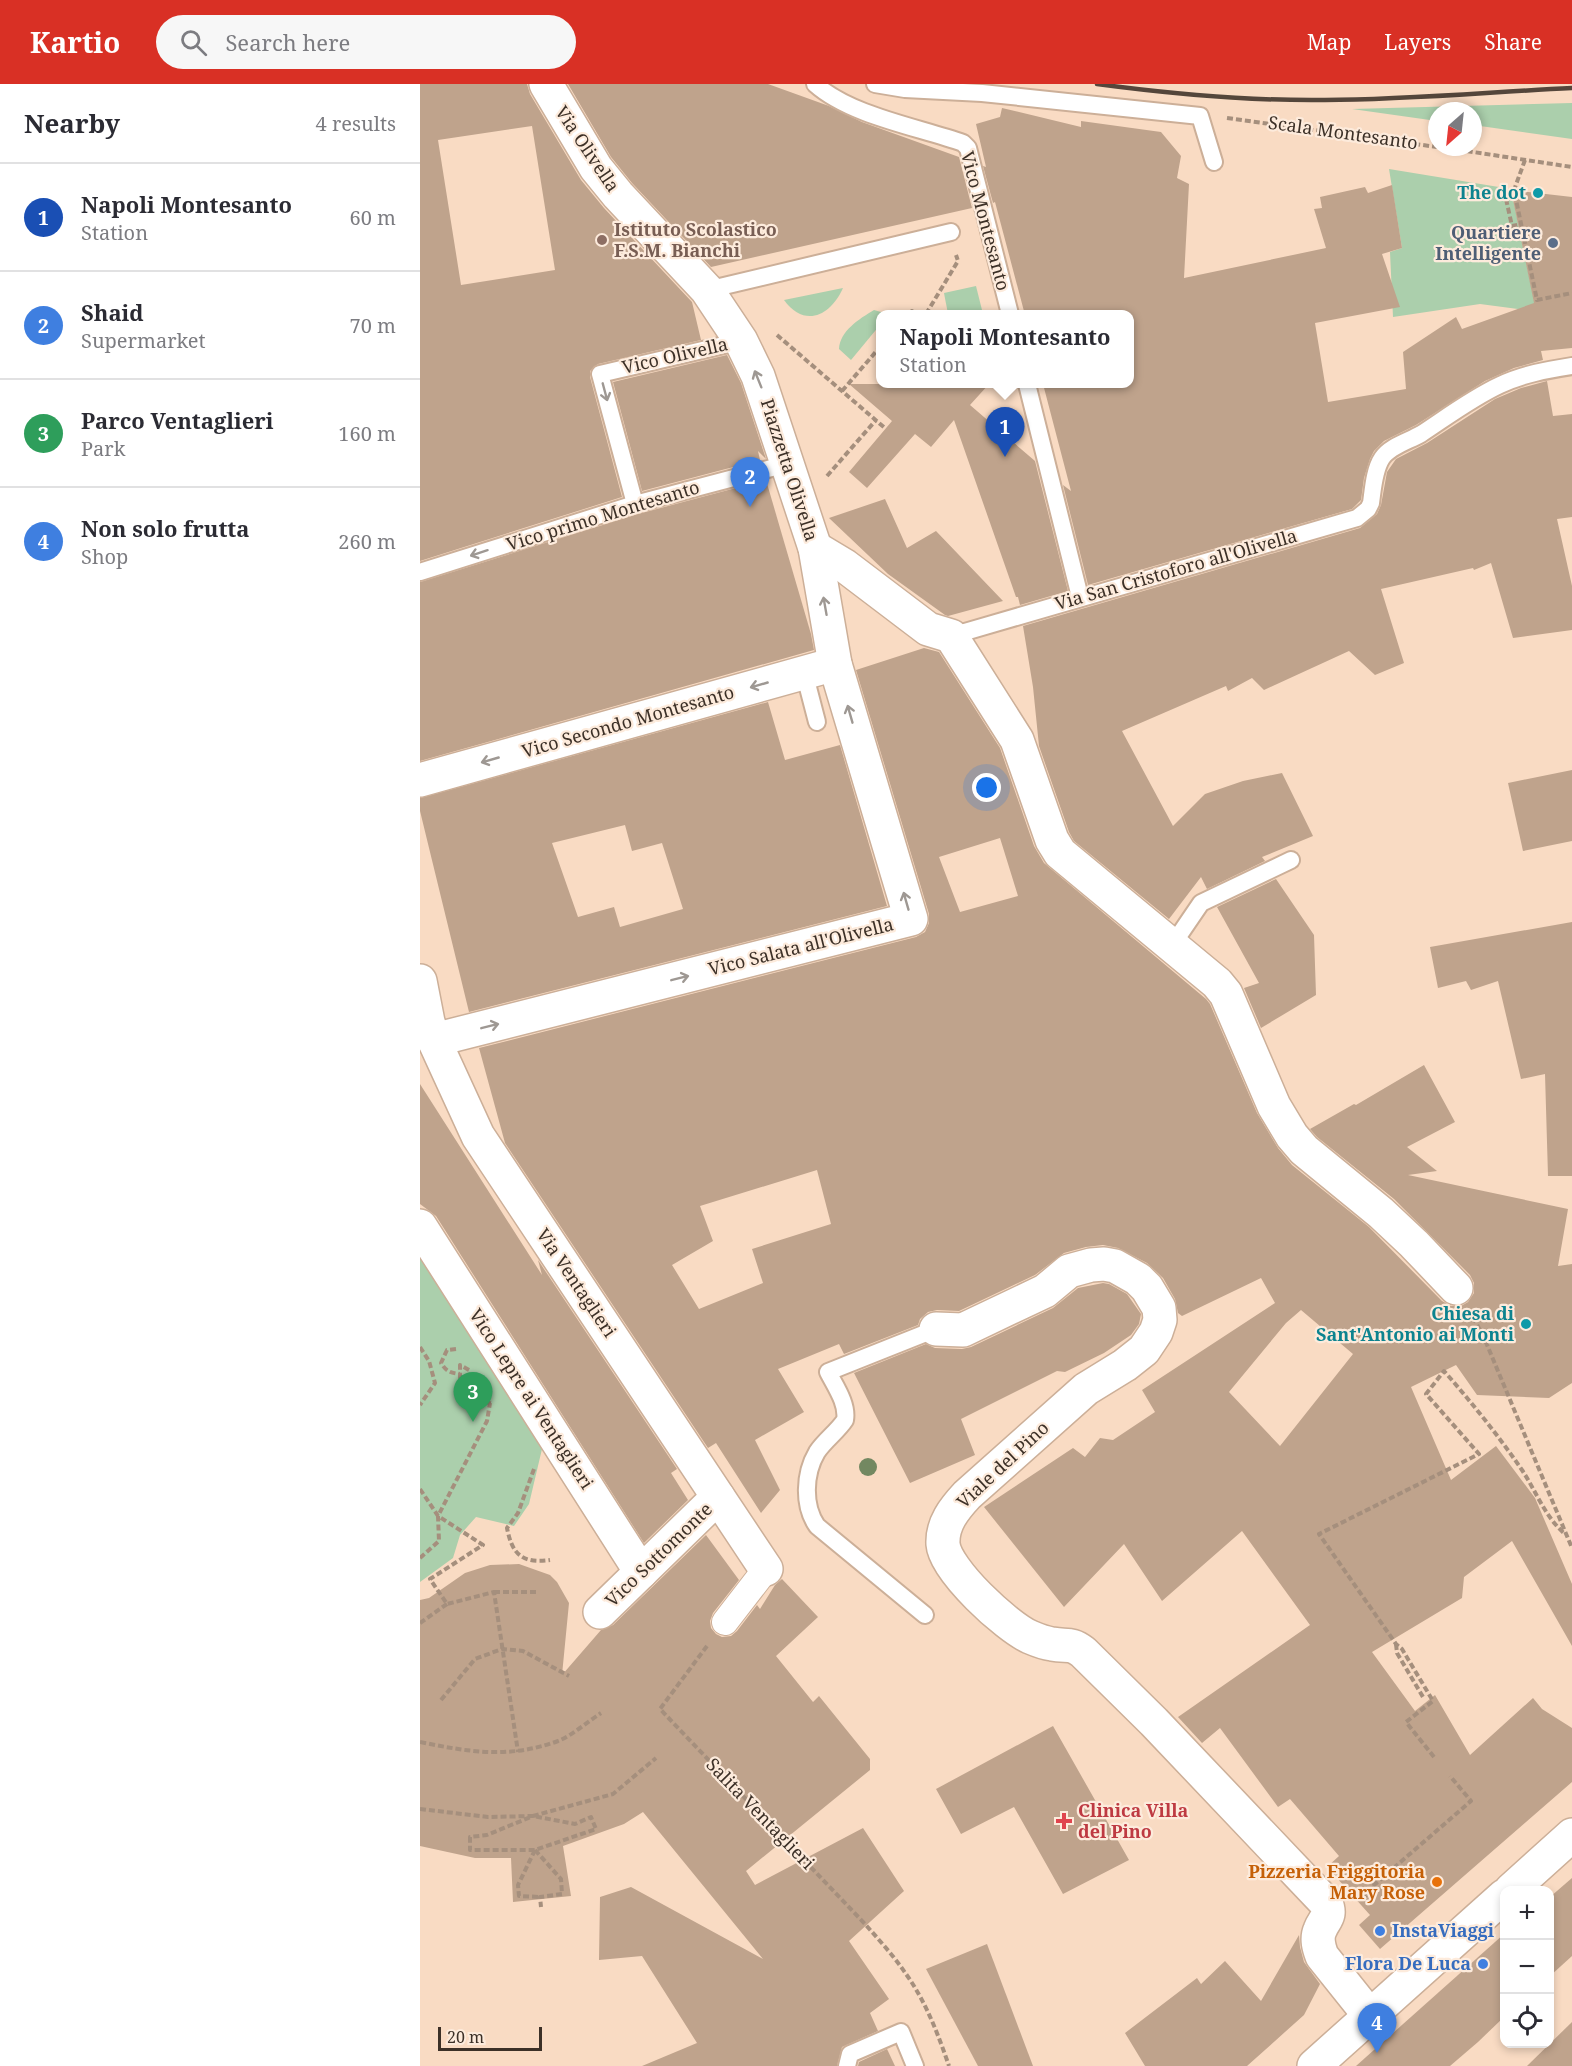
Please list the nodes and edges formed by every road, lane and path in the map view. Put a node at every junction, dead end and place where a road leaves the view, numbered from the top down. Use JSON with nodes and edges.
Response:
{"nodes":[{"id":1,"x":546,"y":84,"type":"edge"},
{"id":2,"x":815,"y":84,"type":"edge"},
{"id":3,"x":875,"y":84,"type":"edge"},
{"id":4,"x":1249,"y":120,"type":"dead end"},
{"id":5,"x":1428,"y":146,"type":"edge"},
{"id":6,"x":1482,"y":154,"type":"edge"},
{"id":7,"x":1525,"y":160,"type":"junction"},
{"id":8,"x":1214,"y":162,"type":"dead end"},
{"id":9,"x":1572,"y":167,"type":"edge"},
{"id":10,"x":1506,"y":198,"type":"dead end"},
{"id":11,"x":1522,"y":224,"type":"junction"},
{"id":12,"x":951,"y":232,"type":"joint"},
{"id":13,"x":707,"y":290,"type":"junction"},
{"id":14,"x":1572,"y":293,"type":"edge"},
{"id":15,"x":929,"y":310,"type":"edge"},
{"id":16,"x":1009,"y":310,"type":"edge"},
{"id":17,"x":755,"y":335,"type":"junction"},
{"id":18,"x":876,"y":352,"type":"edge"},
{"id":19,"x":1572,"y":366,"type":"edge"},
{"id":20,"x":1028,"y":388,"type":"edge"},
{"id":21,"x":842,"y":391,"type":"junction"},
{"id":22,"x":876,"y":420,"type":"junction"},
{"id":23,"x":886,"y":429,"type":"dead end"},
{"id":24,"x":786,"y":464,"type":"junction"},
{"id":25,"x":635,"y":504,"type":"junction"},
{"id":26,"x":801,"y":506,"type":"junction"},
{"id":27,"x":815,"y":548,"type":"junction"},
{"id":28,"x":420,"y":572,"type":"edge"},
{"id":29,"x":1080,"y":597,"type":"junction"},
{"id":30,"x":951,"y":636,"type":"junction"},
{"id":31,"x":836,"y":664,"type":"junction"},
{"id":32,"x":804,"y":672,"type":"junction"},
{"id":33,"x":817,"y":722,"type":"dead end"},
{"id":34,"x":420,"y":780,"type":"edge"},
{"id":35,"x":1291,"y":860,"type":"dead end"},
{"id":36,"x":1171,"y":946,"type":"junction"},
{"id":37,"x":420,"y":981,"type":"edge"},
{"id":38,"x":427,"y":1029,"type":"edge"},
{"id":39,"x":420,"y":1226,"type":"edge"},
{"id":40,"x":1456,"y":1288,"type":"joint"},
{"id":41,"x":936,"y":1329,"type":"joint"},
{"id":42,"x":420,"y":1347,"type":"edge"},
{"id":43,"x":460,"y":1365,"type":"dead end"},
{"id":44,"x":490,"y":1403,"type":"junction"},
{"id":45,"x":420,"y":1405,"type":"edge"},
{"id":46,"x":496,"y":1405,"type":"dead end"},
{"id":47,"x":535,"y":1461,"type":"dead end"},
{"id":48,"x":420,"y":1489,"type":"edge"},
{"id":49,"x":718,"y":1497,"type":"junction"},
{"id":50,"x":438,"y":1516,"type":"junction"},
{"id":51,"x":1565,"y":1534,"type":"junction"},
{"id":52,"x":1572,"y":1548,"type":"edge"},
{"id":53,"x":420,"y":1558,"type":"edge"},
{"id":54,"x":550,"y":1560,"type":"dead end"},
{"id":55,"x":766,"y":1569,"type":"joint"},
{"id":56,"x":641,"y":1572,"type":"junction"},
{"id":57,"x":494,"y":1592,"type":"junction"},
{"id":58,"x":537,"y":1592,"type":"dead end"},
{"id":59,"x":447,"y":1604,"type":"junction"},
{"id":60,"x":600,"y":1612,"type":"dead end"},
{"id":61,"x":925,"y":1615,"type":"dead end"},
{"id":62,"x":725,"y":1622,"type":"joint"},
{"id":63,"x":420,"y":1623,"type":"edge"},
{"id":64,"x":1396,"y":1644,"type":"junction"},
{"id":65,"x":502,"y":1649,"type":"junction"},
{"id":66,"x":569,"y":1676,"type":"dead end"},
{"id":67,"x":1423,"y":1698,"type":"dead end"},
{"id":68,"x":441,"y":1700,"type":"dead end"},
{"id":69,"x":601,"y":1713,"type":"dead end"},
{"id":70,"x":420,"y":1742,"type":"edge"},
{"id":71,"x":518,"y":1752,"type":"junction"},
{"id":72,"x":1434,"y":1757,"type":"dead end"},
{"id":73,"x":656,"y":1758,"type":"dead end"},
{"id":74,"x":1450,"y":1776,"type":"dead end"},
{"id":75,"x":420,"y":1809,"type":"edge"},
{"id":76,"x":533,"y":1816,"type":"junction"},
{"id":77,"x":1572,"y":1835,"type":"edge"},
{"id":78,"x":535,"y":1850,"type":"junction"},
{"id":79,"x":1374,"y":1885,"type":"dead end"},
{"id":80,"x":1515,"y":1886,"type":"edge"},
{"id":81,"x":540,"y":1897,"type":"junction"},
{"id":82,"x":1500,"y":1900,"type":"edge"},
{"id":83,"x":541,"y":1907,"type":"dead end"},
{"id":84,"x":1370,"y":2016,"type":"junction"},
{"id":85,"x":847,"y":2066,"type":"edge"},
{"id":86,"x":915,"y":2066,"type":"edge"},
{"id":87,"x":949,"y":2066,"type":"edge"},
{"id":88,"x":1314,"y":2066,"type":"edge"}],
"edges":[{"from":1,"to":13,"type":"street","name":"Via Olivella"},
{"from":2,"to":16,"type":"lane","name":"Vico Montesanto"},
{"from":3,"to":8,"type":"lane"},
{"from":4,"to":5,"type":"path","name":"Scala Montesanto"},
{"from":6,"to":7,"type":"path","name":"Scala Montesanto"},
{"from":7,"to":9,"type":"path","name":"Scala Montesanto"},
{"from":7,"to":11,"type":"path"},
{"from":10,"to":11,"type":"path"},
{"from":11,"to":14,"type":"path"},
{"from":12,"to":13,"type":"lane"},
{"from":12,"to":15,"type":"path"},
{"from":13,"to":17,"type":"street","name":"Piazzetta Olivella"},
{"from":17,"to":21,"type":"path"},
{"from":24,"to":17,"type":"street","name":"Piazzetta Olivella","one_way":true},
{"from":17,"to":25,"type":"lane","name":"Vico Olivella","one_way":true},
{"from":18,"to":21,"type":"path"},
{"from":19,"to":29,"type":"lane","name":"Via San Cristoforo all'Olivella"},
{"from":20,"to":29,"type":"lane"},
{"from":21,"to":22,"type":"path"},
{"from":22,"to":23,"type":"path"},
{"from":22,"to":26,"type":"path"},
{"from":24,"to":25,"type":"lane","name":"Vico primo Montesanto"},
{"from":24,"to":26,"type":"street","name":"Piazzetta Olivella"},
{"from":25,"to":28,"type":"lane","name":"Vico primo Montesanto","one_way":true},
{"from":26,"to":27,"type":"street","name":"Piazzetta Olivella"},
{"from":27,"to":30,"type":"street"},
{"from":31,"to":27,"type":"street","name":"Piazzetta Olivella","one_way":true},
{"from":29,"to":30,"type":"lane","name":"Via San Cristoforo all'Olivella"},
{"from":30,"to":36,"type":"street"},
{"from":31,"to":32,"type":"street","name":"Vico Secondo Montesanto"},
{"from":38,"to":31,"type":"street","name":"Vico Salata all'Olivella","one_way":true},
{"from":32,"to":33,"type":"lane"},
{"from":32,"to":34,"type":"street","name":"Vico Secondo Montesanto","one_way":true},
{"from":35,"to":36,"type":"lane"},
{"from":36,"to":40,"type":"street"},
{"from":37,"to":38,"type":"street","name":"Via Ventaglieri"},
{"from":38,"to":49,"type":"street","name":"Via Ventaglieri"},
{"from":39,"to":56,"type":"street","name":"Vico Lepre ai Ventaglieri"},
{"from":40,"to":51,"type":"path"},
{"from":41,"to":61,"type":"lane"},
{"from":41,"to":84,"type":"street","name":"Viale del Pino"},
{"from":42,"to":45,"type":"path"},
{"from":43,"to":44,"type":"path"},
{"from":44,"to":46,"type":"path"},
{"from":44,"to":50,"type":"path"},
{"from":47,"to":54,"type":"path"},
{"from":48,"to":50,"type":"path"},
{"from":49,"to":55,"type":"street","name":"Via Ventaglieri"},
{"from":49,"to":56,"type":"street","name":"Vico Sottomonte"},
{"from":50,"to":53,"type":"path"},
{"from":50,"to":59,"type":"path"},
{"from":51,"to":52,"type":"path"},
{"from":51,"to":64,"type":"path"},
{"from":55,"to":62,"type":"street"},
{"from":56,"to":60,"type":"street","name":"Vico Sottomonte"},
{"from":57,"to":58,"type":"path"},
{"from":57,"to":59,"type":"path"},
{"from":57,"to":65,"type":"path"},
{"from":59,"to":63,"type":"path"},
{"from":62,"to":87,"type":"path","name":"Salita Ventaglieri"},
{"from":64,"to":67,"type":"path"},
{"from":64,"to":72,"type":"path"},
{"from":65,"to":66,"type":"path"},
{"from":65,"to":68,"type":"path"},
{"from":65,"to":71,"type":"path"},
{"from":69,"to":71,"type":"path"},
{"from":70,"to":71,"type":"path"},
{"from":73,"to":76,"type":"path"},
{"from":74,"to":79,"type":"path"},
{"from":75,"to":76,"type":"path"},
{"from":76,"to":78,"type":"path"},
{"from":76,"to":78,"type":"path"},
{"from":77,"to":80,"type":"street"},
{"from":78,"to":81,"type":"path"},
{"from":78,"to":81,"type":"path"},
{"from":81,"to":83,"type":"path"},
{"from":82,"to":84,"type":"street"},
{"from":84,"to":88,"type":"street"},
{"from":85,"to":86,"type":"lane"}]}
